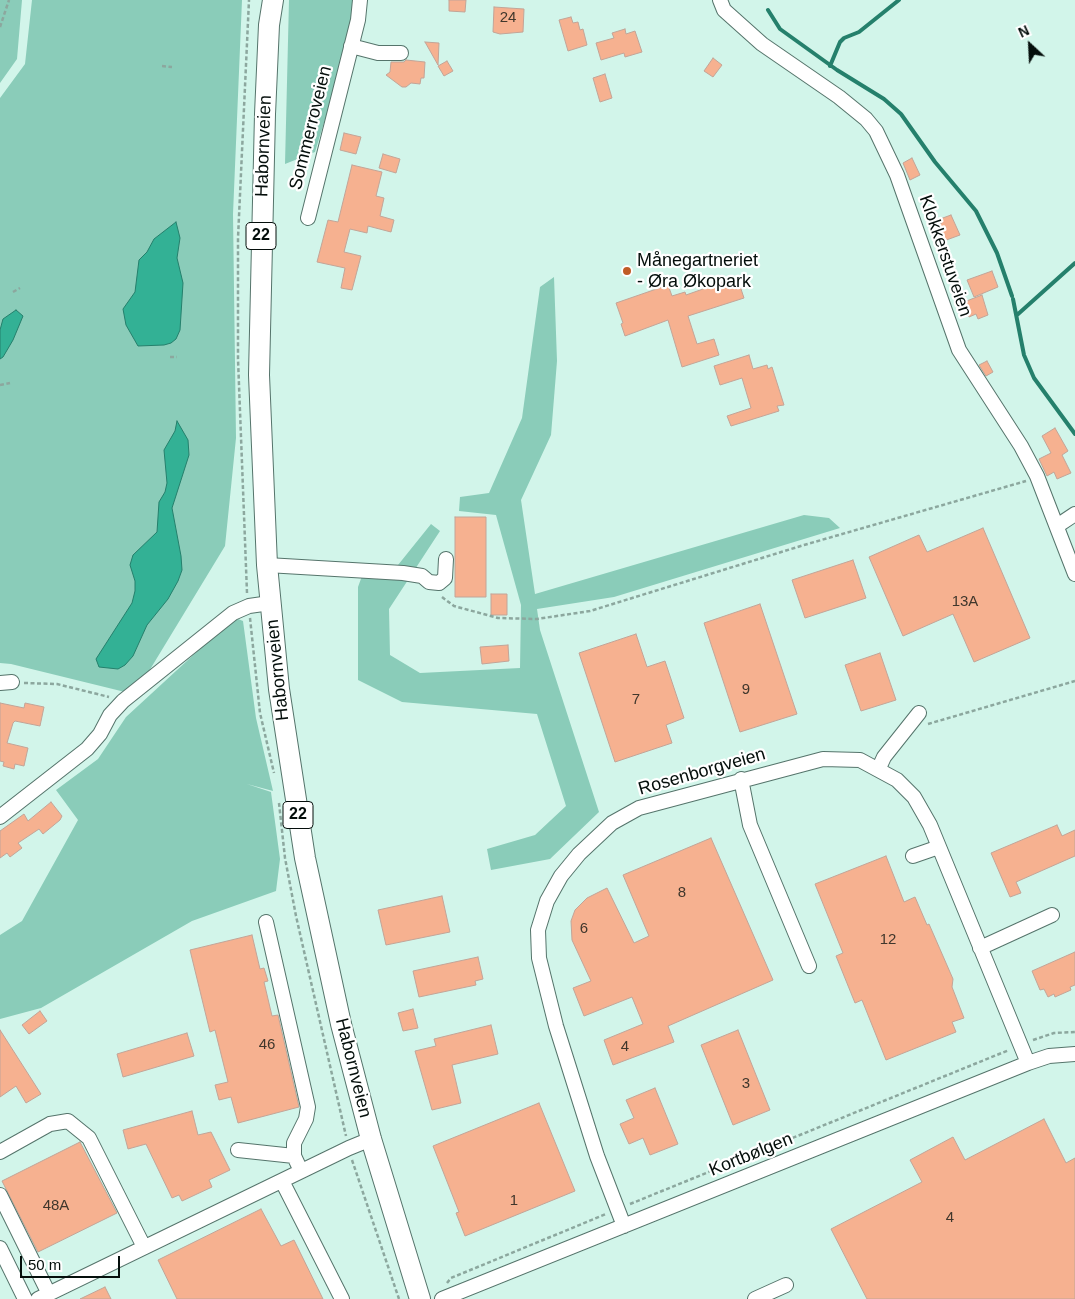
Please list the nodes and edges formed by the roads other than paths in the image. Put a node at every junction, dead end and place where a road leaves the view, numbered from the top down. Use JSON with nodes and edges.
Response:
{"nodes":[{"id":1,"x":267,"y":0,"type":"edge"},
{"id":2,"x":273,"y":0,"type":"edge"},
{"id":3,"x":360,"y":0,"type":"edge"},
{"id":4,"x":720,"y":0,"type":"edge"},
{"id":5,"x":269,"y":25,"type":"junction"},
{"id":6,"x":351,"y":46,"type":"junction"},
{"id":7,"x":401,"y":53,"type":"dead end"},
{"id":8,"x":308,"y":218,"type":"dead end"},
{"id":9,"x":1075,"y":514,"type":"edge"},
{"id":10,"x":1057,"y":526,"type":"junction"},
{"id":11,"x":446,"y":558,"type":"dead end"},
{"id":12,"x":267,"y":565,"type":"junction"},
{"id":13,"x":1075,"y":574,"type":"edge"},
{"id":14,"x":270,"y":603,"type":"junction"},
{"id":15,"x":919,"y":713,"type":"dead end"},
{"id":16,"x":878,"y":768,"type":"junction"},
{"id":17,"x":741,"y":779,"type":"junction"},
{"id":18,"x":0,"y":817,"type":"edge"},
{"id":19,"x":939,"y":847,"type":"junction"},
{"id":20,"x":913,"y":856,"type":"dead end"},
{"id":21,"x":1052,"y":915,"type":"dead end"},
{"id":22,"x":266,"y":922,"type":"dead end"},
{"id":23,"x":980,"y":948,"type":"junction"},
{"id":24,"x":808,"y":966,"type":"dead end"},
{"id":25,"x":1075,"y":1054,"type":"edge"},
{"id":26,"x":1028,"y":1062,"type":"junction"},
{"id":27,"x":371,"y":1139,"type":"junction"},
{"id":28,"x":238,"y":1150,"type":"dead end"},
{"id":29,"x":0,"y":1152,"type":"edge"},
{"id":30,"x":294,"y":1156,"type":"junction"},
{"id":31,"x":301,"y":1171,"type":"junction"},
{"id":32,"x":282,"y":1180,"type":"junction"},
{"id":33,"x":0,"y":1195,"type":"edge"},
{"id":34,"x":624,"y":1226,"type":"junction"},
{"id":35,"x":144,"y":1247,"type":"junction"},
{"id":36,"x":0,"y":1248,"type":"edge"},
{"id":37,"x":786,"y":1286,"type":"dead end"},
{"id":38,"x":43,"y":1296,"type":"edge"},
{"id":39,"x":25,"y":1299,"type":"edge"},
{"id":40,"x":342,"y":1299,"type":"edge"},
{"id":41,"x":420,"y":1299,"type":"edge"},
{"id":42,"x":442,"y":1299,"type":"edge"},
{"id":43,"x":755,"y":1299,"type":"edge"}],
"edges":[{"from":1,"to":5,"type":"highway","name":"Habornveien","number":"22"},
{"from":2,"to":5,"type":"highway","name":"Habornveien","number":"22"},
{"from":3,"to":6,"type":"street","name":"Sommerroveien"},
{"from":4,"to":10,"type":"street","name":"Klokkerstuveien"},
{"from":5,"to":12,"type":"highway","name":"Habornveien","number":"22"},
{"from":6,"to":7,"type":"street"},
{"from":6,"to":8,"type":"street","name":"Sommerroveien"},
{"from":9,"to":10,"type":"street"},
{"from":10,"to":13,"type":"street","name":"Klokkerstuveien"},
{"from":11,"to":12,"type":"street"},
{"from":12,"to":14,"type":"highway","name":"Habornveien","number":"22"},
{"from":14,"to":18,"type":"street"},
{"from":14,"to":27,"type":"highway","name":"Habornveien","number":"22"},
{"from":15,"to":16,"type":"street"},
{"from":16,"to":17,"type":"street","name":"Rosenborgveien"},
{"from":16,"to":19,"type":"street","name":"Rosenborgveien"},
{"from":17,"to":24,"type":"street"},
{"from":17,"to":34,"type":"street","name":"Rosenborgveien"},
{"from":19,"to":20,"type":"street"},
{"from":19,"to":23,"type":"street","name":"Rosenborgveien"},
{"from":21,"to":23,"type":"street"},
{"from":22,"to":30,"type":"street"},
{"from":23,"to":26,"type":"street","name":"Rosenborgveien"},
{"from":25,"to":26,"type":"street","name":"Kortbølgen"},
{"from":26,"to":34,"type":"street","name":"Kortbølgen"},
{"from":27,"to":31,"type":"street"},
{"from":27,"to":41,"type":"highway","name":"Habornveien","number":"22"},
{"from":28,"to":30,"type":"street"},
{"from":29,"to":35,"type":"street"},
{"from":30,"to":31,"type":"street"},
{"from":31,"to":32,"type":"street"},
{"from":32,"to":35,"type":"street"},
{"from":32,"to":40,"type":"street"},
{"from":33,"to":38,"type":"street"},
{"from":34,"to":42,"type":"street","name":"Kortbølgen"},
{"from":35,"to":38,"type":"street"},
{"from":36,"to":39,"type":"street"},
{"from":37,"to":43,"type":"street"}]}
